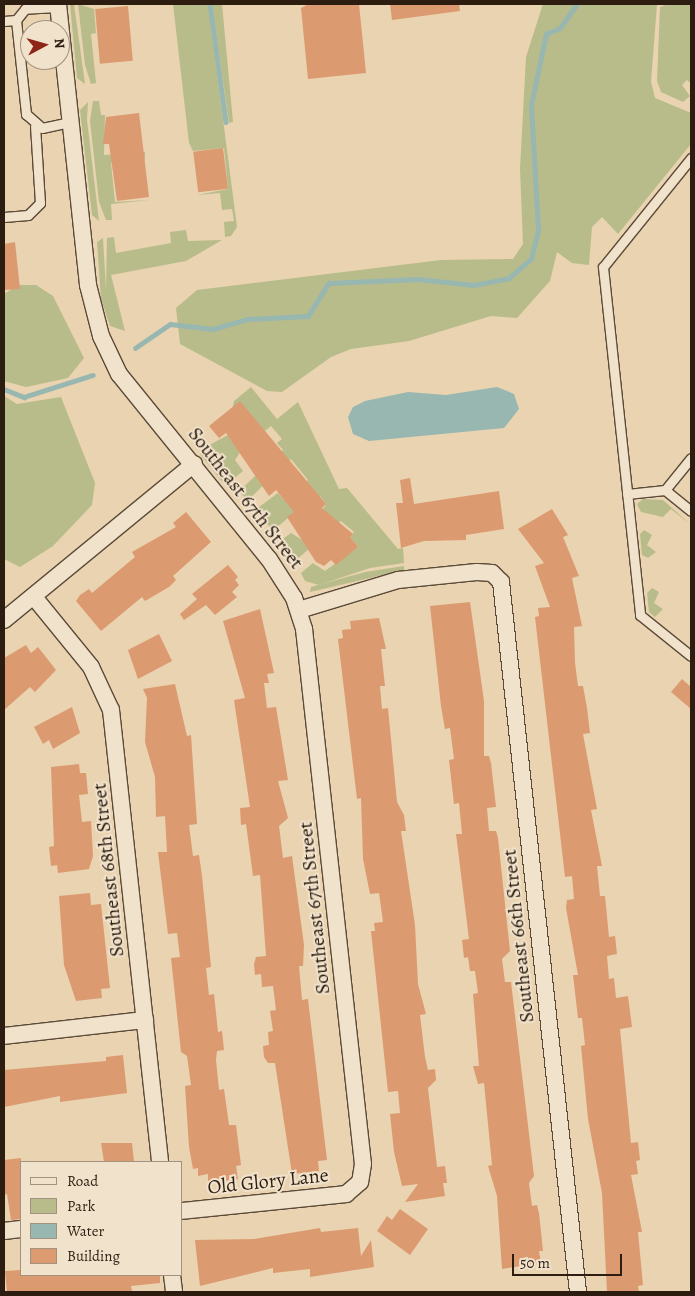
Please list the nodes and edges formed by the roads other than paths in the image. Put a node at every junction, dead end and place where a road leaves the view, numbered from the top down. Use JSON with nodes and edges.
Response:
{"nodes":[{"id":1,"x":58,"y":5,"type":"edge"},
{"id":2,"x":16,"y":20,"type":"junction"},
{"id":3,"x":4,"y":21,"type":"edge"},
{"id":4,"x":70,"y":122,"type":"junction"},
{"id":5,"x":34,"y":126,"type":"junction"},
{"id":6,"x":691,"y":158,"type":"edge"},
{"id":7,"x":4,"y":217,"type":"edge"},
{"id":8,"x":691,"y":458,"type":"edge"},
{"id":9,"x":194,"y":464,"type":"junction"},
{"id":10,"x":665,"y":490,"type":"junction"},
{"id":11,"x":627,"y":494,"type":"junction"},
{"id":12,"x":691,"y":511,"type":"edge"},
{"id":13,"x":34,"y":597,"type":"junction"},
{"id":14,"x":298,"y":610,"type":"junction"},
{"id":15,"x":4,"y":620,"type":"edge"},
{"id":16,"x":691,"y":656,"type":"edge"},
{"id":17,"x":145,"y":1020,"type":"junction"},
{"id":18,"x":4,"y":1036,"type":"edge"},
{"id":19,"x":160,"y":1161,"type":"edge"},
{"id":20,"x":356,"y":1187,"type":"joint"},
{"id":21,"x":182,"y":1211,"type":"edge"},
{"id":22,"x":20,"y":1229,"type":"edge"},
{"id":23,"x":4,"y":1231,"type":"edge"},
{"id":24,"x":172,"y":1276,"type":"edge"},
{"id":25,"x":174,"y":1292,"type":"edge"},
{"id":26,"x":578,"y":1292,"type":"edge"}],
"edges":[{"from":1,"to":2,"type":"lane"},
{"from":1,"to":4,"type":"street","name":"Southeast 67th Street"},
{"from":2,"to":3,"type":"lane"},
{"from":2,"to":5,"type":"lane"},
{"from":4,"to":5,"type":"lane"},
{"from":4,"to":9,"type":"street","name":"Southeast 67th Street"},
{"from":5,"to":7,"type":"lane"},
{"from":6,"to":11,"type":"lane"},
{"from":8,"to":10,"type":"lane"},
{"from":9,"to":13,"type":"street"},
{"from":9,"to":14,"type":"street","name":"Southeast 67th Street"},
{"from":10,"to":11,"type":"lane"},
{"from":10,"to":12,"type":"lane"},
{"from":11,"to":16,"type":"lane"},
{"from":13,"to":15,"type":"street"},
{"from":13,"to":17,"type":"street","name":"Southeast 68th Street"},
{"from":14,"to":20,"type":"street","name":"Southeast 67th Street"},
{"from":14,"to":26,"type":"street","name":"Southeast 66th Street"},
{"from":17,"to":18,"type":"street"},
{"from":17,"to":19,"type":"street","name":"Southeast 68th Street"},
{"from":20,"to":21,"type":"street","name":"Old Glory Lane"},
{"from":22,"to":23,"type":"street"},
{"from":24,"to":25,"type":"street"}]}
